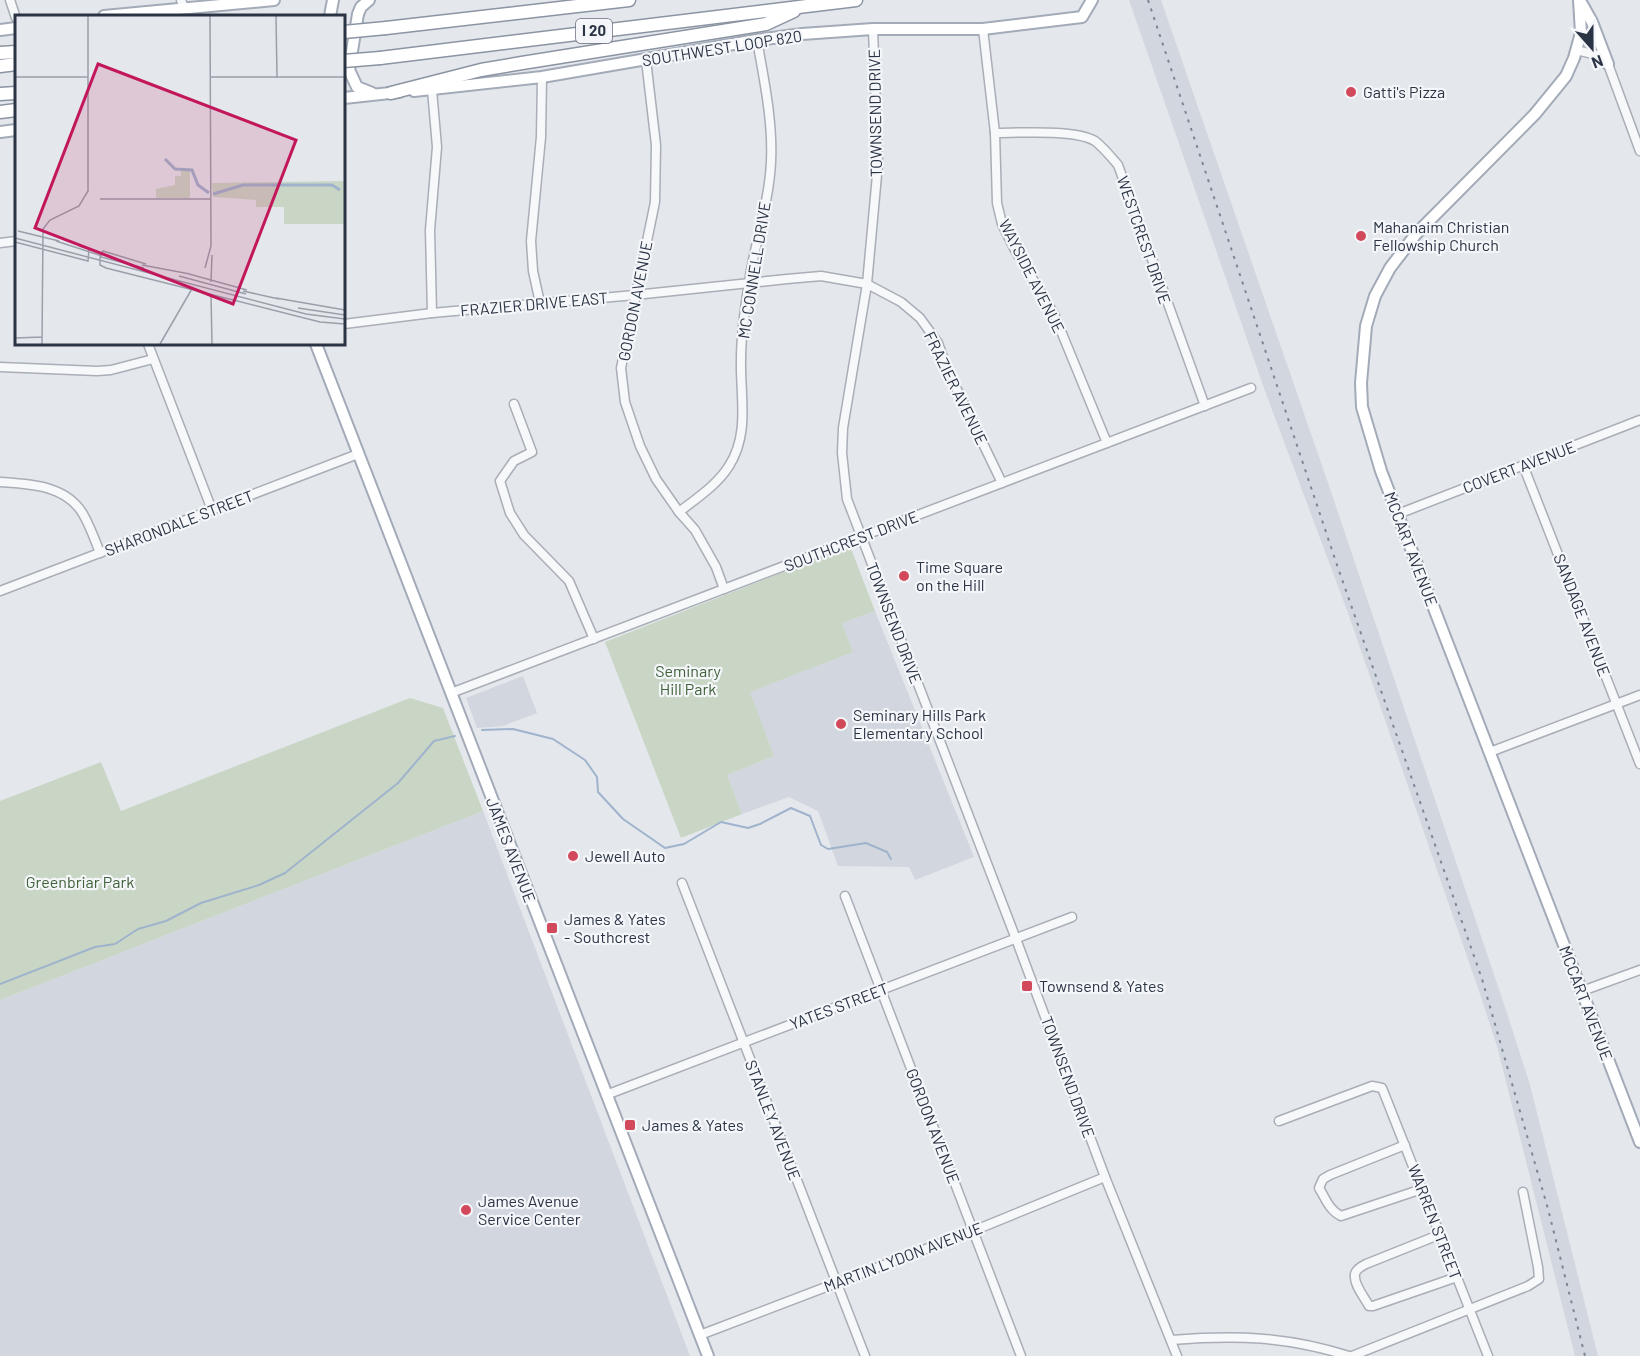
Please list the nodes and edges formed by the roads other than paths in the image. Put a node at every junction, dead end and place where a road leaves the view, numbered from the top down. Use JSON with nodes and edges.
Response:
{"nodes":[{"id":1,"x":10,"y":0,"type":"edge"},
{"id":2,"x":274,"y":0,"type":"edge"},
{"id":3,"x":333,"y":0,"type":"edge"},
{"id":4,"x":369,"y":0,"type":"edge"},
{"id":5,"x":628,"y":0,"type":"edge"},
{"id":6,"x":856,"y":0,"type":"edge"},
{"id":7,"x":1092,"y":0,"type":"edge"},
{"id":8,"x":1579,"y":0,"type":"edge"},
{"id":9,"x":807,"y":5,"type":"junction"},
{"id":10,"x":184,"y":8,"type":"edge"},
{"id":11,"x":15,"y":15,"type":"edge"},
{"id":12,"x":142,"y":15,"type":"edge"},
{"id":13,"x":330,"y":15,"type":"edge"},
{"id":14,"x":15,"y":28,"type":"edge"},
{"id":15,"x":873,"y":29,"type":"junction"},
{"id":16,"x":983,"y":29,"type":"junction"},
{"id":17,"x":0,"y":30,"type":"edge"},
{"id":18,"x":345,"y":32,"type":"edge"},
{"id":19,"x":757,"y":40,"type":"junction"},
{"id":20,"x":1576,"y":50,"type":"junction"},
{"id":21,"x":15,"y":52,"type":"edge"},
{"id":22,"x":0,"y":53,"type":"edge"},
{"id":23,"x":646,"y":60,"type":"junction"},
{"id":24,"x":345,"y":61,"type":"edge"},
{"id":25,"x":15,"y":64,"type":"edge"},
{"id":26,"x":1608,"y":64,"type":"junction"},
{"id":27,"x":0,"y":66,"type":"edge"},
{"id":28,"x":542,"y":77,"type":"junction"},
{"id":29,"x":432,"y":90,"type":"junction"},
{"id":30,"x":15,"y":93,"type":"edge"},
{"id":31,"x":388,"y":93,"type":"junction"},
{"id":32,"x":0,"y":94,"type":"edge"},
{"id":33,"x":366,"y":95,"type":"junction"},
{"id":34,"x":345,"y":98,"type":"edge"},
{"id":35,"x":345,"y":105,"type":"edge"},
{"id":36,"x":15,"y":110,"type":"edge"},
{"id":37,"x":0,"y":112,"type":"edge"},
{"id":38,"x":15,"y":130,"type":"edge"},
{"id":39,"x":0,"y":132,"type":"edge"},
{"id":40,"x":995,"y":133,"type":"junction"},
{"id":41,"x":1640,"y":152,"type":"edge"},
{"id":42,"x":15,"y":241,"type":"edge"},
{"id":43,"x":0,"y":243,"type":"edge"},
{"id":44,"x":748,"y":283,"type":"junction"},
{"id":45,"x":867,"y":284,"type":"junction"},
{"id":46,"x":635,"y":295,"type":"junction"},
{"id":47,"x":540,"y":303,"type":"junction"},
{"id":48,"x":432,"y":313,"type":"junction"},
{"id":49,"x":345,"y":324,"type":"edge"},
{"id":50,"x":148,"y":345,"type":"edge"},
{"id":51,"x":316,"y":345,"type":"edge"},
{"id":52,"x":153,"y":358,"type":"junction"},
{"id":53,"x":0,"y":367,"type":"edge"},
{"id":54,"x":1251,"y":388,"type":"dead end"},
{"id":55,"x":514,"y":404,"type":"dead end"},
{"id":56,"x":1205,"y":406,"type":"junction"},
{"id":57,"x":1640,"y":420,"type":"edge"},
{"id":58,"x":1107,"y":443,"type":"junction"},
{"id":59,"x":358,"y":454,"type":"junction"},
{"id":60,"x":1523,"y":465,"type":"junction"},
{"id":61,"x":0,"y":483,"type":"edge"},
{"id":62,"x":1002,"y":483,"type":"junction"},
{"id":63,"x":212,"y":510,"type":"junction"},
{"id":64,"x":679,"y":512,"type":"junction"},
{"id":65,"x":1398,"y":514,"type":"junction"},
{"id":66,"x":861,"y":537,"type":"junction"},
{"id":67,"x":100,"y":553,"type":"junction"},
{"id":68,"x":724,"y":589,"type":"junction"},
{"id":69,"x":0,"y":591,"type":"edge"},
{"id":70,"x":594,"y":639,"type":"junction"},
{"id":71,"x":451,"y":693,"type":"junction"},
{"id":72,"x":1640,"y":695,"type":"edge"},
{"id":73,"x":1617,"y":704,"type":"junction"},
{"id":74,"x":1490,"y":752,"type":"junction"},
{"id":75,"x":1640,"y":764,"type":"edge"},
{"id":76,"x":682,"y":883,"type":"dead end"},
{"id":77,"x":845,"y":896,"type":"dead end"},
{"id":78,"x":1072,"y":917,"type":"dead end"},
{"id":79,"x":1016,"y":939,"type":"junction"},
{"id":80,"x":1640,"y":970,"type":"edge"},
{"id":81,"x":881,"y":990,"type":"junction"},
{"id":82,"x":1582,"y":991,"type":"junction"},
{"id":83,"x":744,"y":1043,"type":"junction"},
{"id":84,"x":606,"y":1095,"type":"junction"},
{"id":85,"x":1279,"y":1121,"type":"dead end"},
{"id":86,"x":1640,"y":1142,"type":"edge"},
{"id":87,"x":1405,"y":1144,"type":"junction"},
{"id":88,"x":1105,"y":1177,"type":"junction"},
{"id":89,"x":1422,"y":1189,"type":"junction"},
{"id":90,"x":1523,"y":1192,"type":"dead end"},
{"id":91,"x":973,"y":1231,"type":"junction"},
{"id":92,"x":1440,"y":1234,"type":"junction"},
{"id":93,"x":1457,"y":1277,"type":"junction"},
{"id":94,"x":836,"y":1282,"type":"junction"},
{"id":95,"x":1470,"y":1310,"type":"junction"},
{"id":96,"x":700,"y":1335,"type":"junction"},
{"id":97,"x":1171,"y":1340,"type":"junction"},
{"id":98,"x":708,"y":1356,"type":"edge"},
{"id":99,"x":865,"y":1356,"type":"edge"},
{"id":100,"x":1021,"y":1356,"type":"edge"},
{"id":101,"x":1177,"y":1356,"type":"edge"},
{"id":102,"x":1351,"y":1356,"type":"edge"},
{"id":103,"x":1488,"y":1356,"type":"edge"}],
"edges":[{"from":1,"to":11,"type":"street"},
{"from":2,"to":10,"type":"main road"},
{"from":3,"to":13,"type":"main road"},
{"from":4,"to":31,"type":"main road"},
{"from":5,"to":18,"type":"highway","number":"I 20","bridge":true},
{"from":6,"to":9,"type":"highway","number":"I 20"},
{"from":7,"to":16,"type":"main road","name":"SOUTHWEST LOOP 820"},
{"from":8,"to":20,"type":"main road","name":"MCCART AVENUE"},
{"from":8,"to":26,"type":"main road"},
{"from":9,"to":24,"type":"highway","number":"I 20","bridge":true},
{"from":9,"to":31,"type":"highway"},
{"from":10,"to":12,"type":"main road"},
{"from":14,"to":17,"type":"main road"},
{"from":15,"to":16,"type":"main road","name":"SOUTHWEST LOOP 820"},
{"from":15,"to":19,"type":"main road","name":"SOUTHWEST LOOP 820"},
{"from":15,"to":45,"type":"street","name":"TOWNSEND DRIVE"},
{"from":16,"to":40,"type":"street","name":"WAYSIDE AVENUE"},
{"from":19,"to":23,"type":"main road","name":"SOUTHWEST LOOP 820"},
{"from":19,"to":44,"type":"street","name":"MC CONNELL DRIVE"},
{"from":20,"to":26,"type":"street"},
{"from":20,"to":65,"type":"main road","name":"MCCART AVENUE"},
{"from":21,"to":22,"type":"highway"},
{"from":23,"to":28,"type":"main road","name":"SOUTHWEST LOOP 820"},
{"from":23,"to":46,"type":"street","name":"GORDON AVENUE"},
{"from":25,"to":27,"type":"highway"},
{"from":26,"to":41,"type":"street"},
{"from":28,"to":29,"type":"main road","name":"SOUTHWEST LOOP 820"},
{"from":28,"to":47,"type":"street"},
{"from":29,"to":31,"type":"main road","name":"SOUTHWEST LOOP 820"},
{"from":29,"to":48,"type":"street"},
{"from":30,"to":32,"type":"highway"},
{"from":31,"to":33,"type":"main road","name":"SOUTHWEST LOOP 820"},
{"from":33,"to":34,"type":"main road","name":"SOUTHWEST LOOP 820"},
{"from":33,"to":35,"type":"main road"},
{"from":36,"to":37,"type":"highway"},
{"from":38,"to":39,"type":"main road"},
{"from":40,"to":56,"type":"street","name":"WESTCREST DRIVE"},
{"from":40,"to":58,"type":"street","name":"WAYSIDE AVENUE"},
{"from":42,"to":43,"type":"street"},
{"from":44,"to":45,"type":"street","name":"FRAZIER DRIVE EAST"},
{"from":44,"to":46,"type":"street","name":"FRAZIER DRIVE EAST"},
{"from":44,"to":64,"type":"street","name":"MC CONNELL DRIVE"},
{"from":45,"to":62,"type":"street","name":"FRAZIER AVENUE"},
{"from":45,"to":66,"type":"street","name":"TOWNSEND DRIVE"},
{"from":46,"to":47,"type":"street","name":"FRAZIER DRIVE EAST"},
{"from":46,"to":64,"type":"street","name":"GORDON AVENUE"},
{"from":47,"to":48,"type":"street","name":"FRAZIER DRIVE EAST"},
{"from":48,"to":49,"type":"street","name":"FRAZIER DRIVE EAST"},
{"from":50,"to":52,"type":"street"},
{"from":51,"to":59,"type":"main road","name":"JAMES AVENUE"},
{"from":52,"to":53,"type":"street"},
{"from":52,"to":63,"type":"street"},
{"from":54,"to":56,"type":"street","name":"SOUTHCREST DRIVE"},
{"from":55,"to":70,"type":"street"},
{"from":56,"to":58,"type":"street","name":"SOUTHCREST DRIVE"},
{"from":57,"to":60,"type":"street","name":"COVERT AVENUE"},
{"from":58,"to":62,"type":"street","name":"SOUTHCREST DRIVE"},
{"from":59,"to":63,"type":"street","name":"SHARONDALE STREET"},
{"from":59,"to":71,"type":"main road","name":"JAMES AVENUE"},
{"from":60,"to":65,"type":"street","name":"COVERT AVENUE"},
{"from":60,"to":73,"type":"street","name":"SANDAGE AVENUE"},
{"from":61,"to":67,"type":"street"},
{"from":62,"to":66,"type":"street","name":"SOUTHCREST DRIVE"},
{"from":63,"to":67,"type":"street","name":"SHARONDALE STREET"},
{"from":64,"to":68,"type":"street","name":"GORDON AVENUE"},
{"from":65,"to":74,"type":"main road","name":"MCCART AVENUE"},
{"from":66,"to":68,"type":"street","name":"SOUTHCREST DRIVE"},
{"from":66,"to":79,"type":"street","name":"TOWNSEND DRIVE"},
{"from":67,"to":69,"type":"street","name":"SHARONDALE STREET"},
{"from":68,"to":70,"type":"street","name":"SOUTHCREST DRIVE"},
{"from":70,"to":71,"type":"street","name":"SOUTHCREST DRIVE"},
{"from":71,"to":84,"type":"main road","name":"JAMES AVENUE"},
{"from":72,"to":73,"type":"street"},
{"from":73,"to":74,"type":"street"},
{"from":73,"to":75,"type":"street","name":"SANDAGE AVENUE"},
{"from":74,"to":82,"type":"main road","name":"MCCART AVENUE"},
{"from":76,"to":83,"type":"street","name":"STANLEY AVENUE"},
{"from":77,"to":81,"type":"street","name":"GORDON AVENUE"},
{"from":78,"to":79,"type":"street","name":"YATES STREET"},
{"from":79,"to":81,"type":"street","name":"YATES STREET"},
{"from":79,"to":88,"type":"street","name":"TOWNSEND DRIVE"},
{"from":80,"to":82,"type":"street"},
{"from":81,"to":83,"type":"street","name":"YATES STREET"},
{"from":81,"to":91,"type":"street","name":"GORDON AVENUE"},
{"from":82,"to":86,"type":"main road","name":"MCCART AVENUE"},
{"from":83,"to":84,"type":"street","name":"YATES STREET"},
{"from":83,"to":94,"type":"street","name":"STANLEY AVENUE"},
{"from":84,"to":96,"type":"main road","name":"JAMES AVENUE"},
{"from":85,"to":87,"type":"street","name":"WARREN STREET"},
{"from":87,"to":89,"type":"street","name":"WARREN STREET"},
{"from":87,"to":89,"type":"street"},
{"from":88,"to":91,"type":"street","name":"MARTIN LYDON AVENUE"},
{"from":88,"to":97,"type":"street","name":"TOWNSEND DRIVE"},
{"from":89,"to":92,"type":"street","name":"WARREN STREET"},
{"from":90,"to":95,"type":"street"},
{"from":91,"to":94,"type":"street","name":"MARTIN LYDON AVENUE"},
{"from":91,"to":100,"type":"street","name":"GORDON AVENUE"},
{"from":92,"to":93,"type":"street","name":"WARREN STREET"},
{"from":92,"to":93,"type":"street"},
{"from":93,"to":95,"type":"street","name":"WARREN STREET"},
{"from":94,"to":96,"type":"street","name":"MARTIN LYDON AVENUE"},
{"from":94,"to":99,"type":"street","name":"STANLEY AVENUE"},
{"from":95,"to":102,"type":"street"},
{"from":95,"to":103,"type":"street","name":"WARREN STREET"},
{"from":96,"to":98,"type":"main road","name":"JAMES AVENUE"},
{"from":97,"to":101,"type":"street","name":"TOWNSEND DRIVE"},
{"from":97,"to":102,"type":"street"}]}
